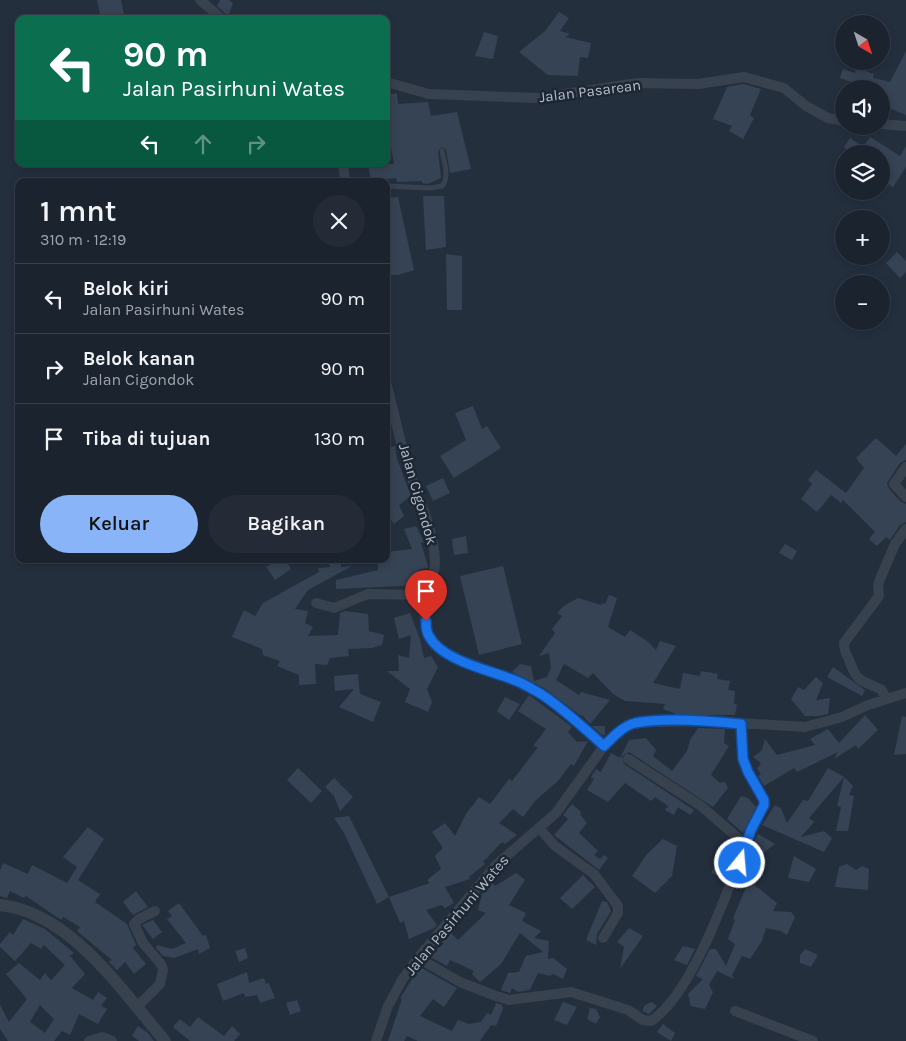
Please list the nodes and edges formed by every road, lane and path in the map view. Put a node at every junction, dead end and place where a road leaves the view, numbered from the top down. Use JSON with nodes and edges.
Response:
{"nodes":[{"id":1,"x":200,"y":0,"type":"edge"},
{"id":2,"x":217,"y":15,"type":"edge"},
{"id":3,"x":390,"y":83,"type":"edge"},
{"id":4,"x":835,"y":119,"type":"edge"},
{"id":5,"x":890,"y":125,"type":"edge"},
{"id":6,"x":906,"y":126,"type":"edge"},
{"id":7,"x":442,"y":151,"type":"dead end"},
{"id":8,"x":390,"y":186,"type":"edge"},
{"id":9,"x":390,"y":397,"type":"edge"},
{"id":10,"x":906,"y":467,"type":"edge"},
{"id":11,"x":906,"y":497,"type":"edge"},
{"id":12,"x":906,"y":529,"type":"edge"},
{"id":13,"x":426,"y":595,"type":"junction"},
{"id":14,"x":316,"y":603,"type":"dead end"},
{"id":15,"x":906,"y":692,"type":"edge"},
{"id":16,"x":886,"y":699,"type":"junction"},
{"id":17,"x":741,"y":724,"type":"junction"},
{"id":18,"x":604,"y":746,"type":"junction"},
{"id":19,"x":628,"y":759,"type":"dead end"},
{"id":20,"x":539,"y":828,"type":"junction"},
{"id":21,"x":745,"y":844,"type":"junction"},
{"id":22,"x":0,"y":905,"type":"edge"},
{"id":23,"x":155,"y":911,"type":"dead end"},
{"id":24,"x":602,"y":938,"type":"dead end"},
{"id":25,"x":418,"y":958,"type":"junction"},
{"id":26,"x":136,"y":1008,"type":"junction"},
{"id":27,"x":735,"y":1011,"type":"dead end"},
{"id":28,"x":89,"y":1041,"type":"edge"},
{"id":29,"x":112,"y":1041,"type":"edge"},
{"id":30,"x":165,"y":1041,"type":"edge"},
{"id":31,"x":376,"y":1041,"type":"edge"},
{"id":32,"x":813,"y":1041,"type":"edge"}],
"edges":[{"from":1,"to":2,"type":"street"},
{"from":3,"to":4,"type":"street","name":"Jalan Pasarean"},
{"from":5,"to":6,"type":"street"},
{"from":7,"to":8,"type":"lane"},
{"from":9,"to":13,"type":"street","name":"Jalan Cigondok"},
{"from":10,"to":11,"type":"street"},
{"from":12,"to":16,"type":"street"},
{"from":13,"to":14,"type":"street"},
{"from":13,"to":18,"type":"street","name":"Jalan Cigondok"},
{"from":15,"to":16,"type":"street","name":"Jalan Pasirhuni Wates"},
{"from":16,"to":17,"type":"street","name":"Jalan Pasirhuni Wates"},
{"from":17,"to":18,"type":"street","name":"Jalan Pasirhuni Wates"},
{"from":17,"to":21,"type":"street"},
{"from":18,"to":20,"type":"street","name":"Jalan Pasirhuni Wates"},
{"from":19,"to":21,"type":"street"},
{"from":20,"to":24,"type":"street"},
{"from":20,"to":25,"type":"street","name":"Jalan Pasirhuni Wates"},
{"from":21,"to":25,"type":"street"},
{"from":22,"to":26,"type":"street"},
{"from":23,"to":26,"type":"street"},
{"from":25,"to":31,"type":"street","name":"Jalan Pasirhuni Wates"},
{"from":26,"to":30,"type":"street"},
{"from":27,"to":32,"type":"street"},
{"from":28,"to":29,"type":"street"}]}
